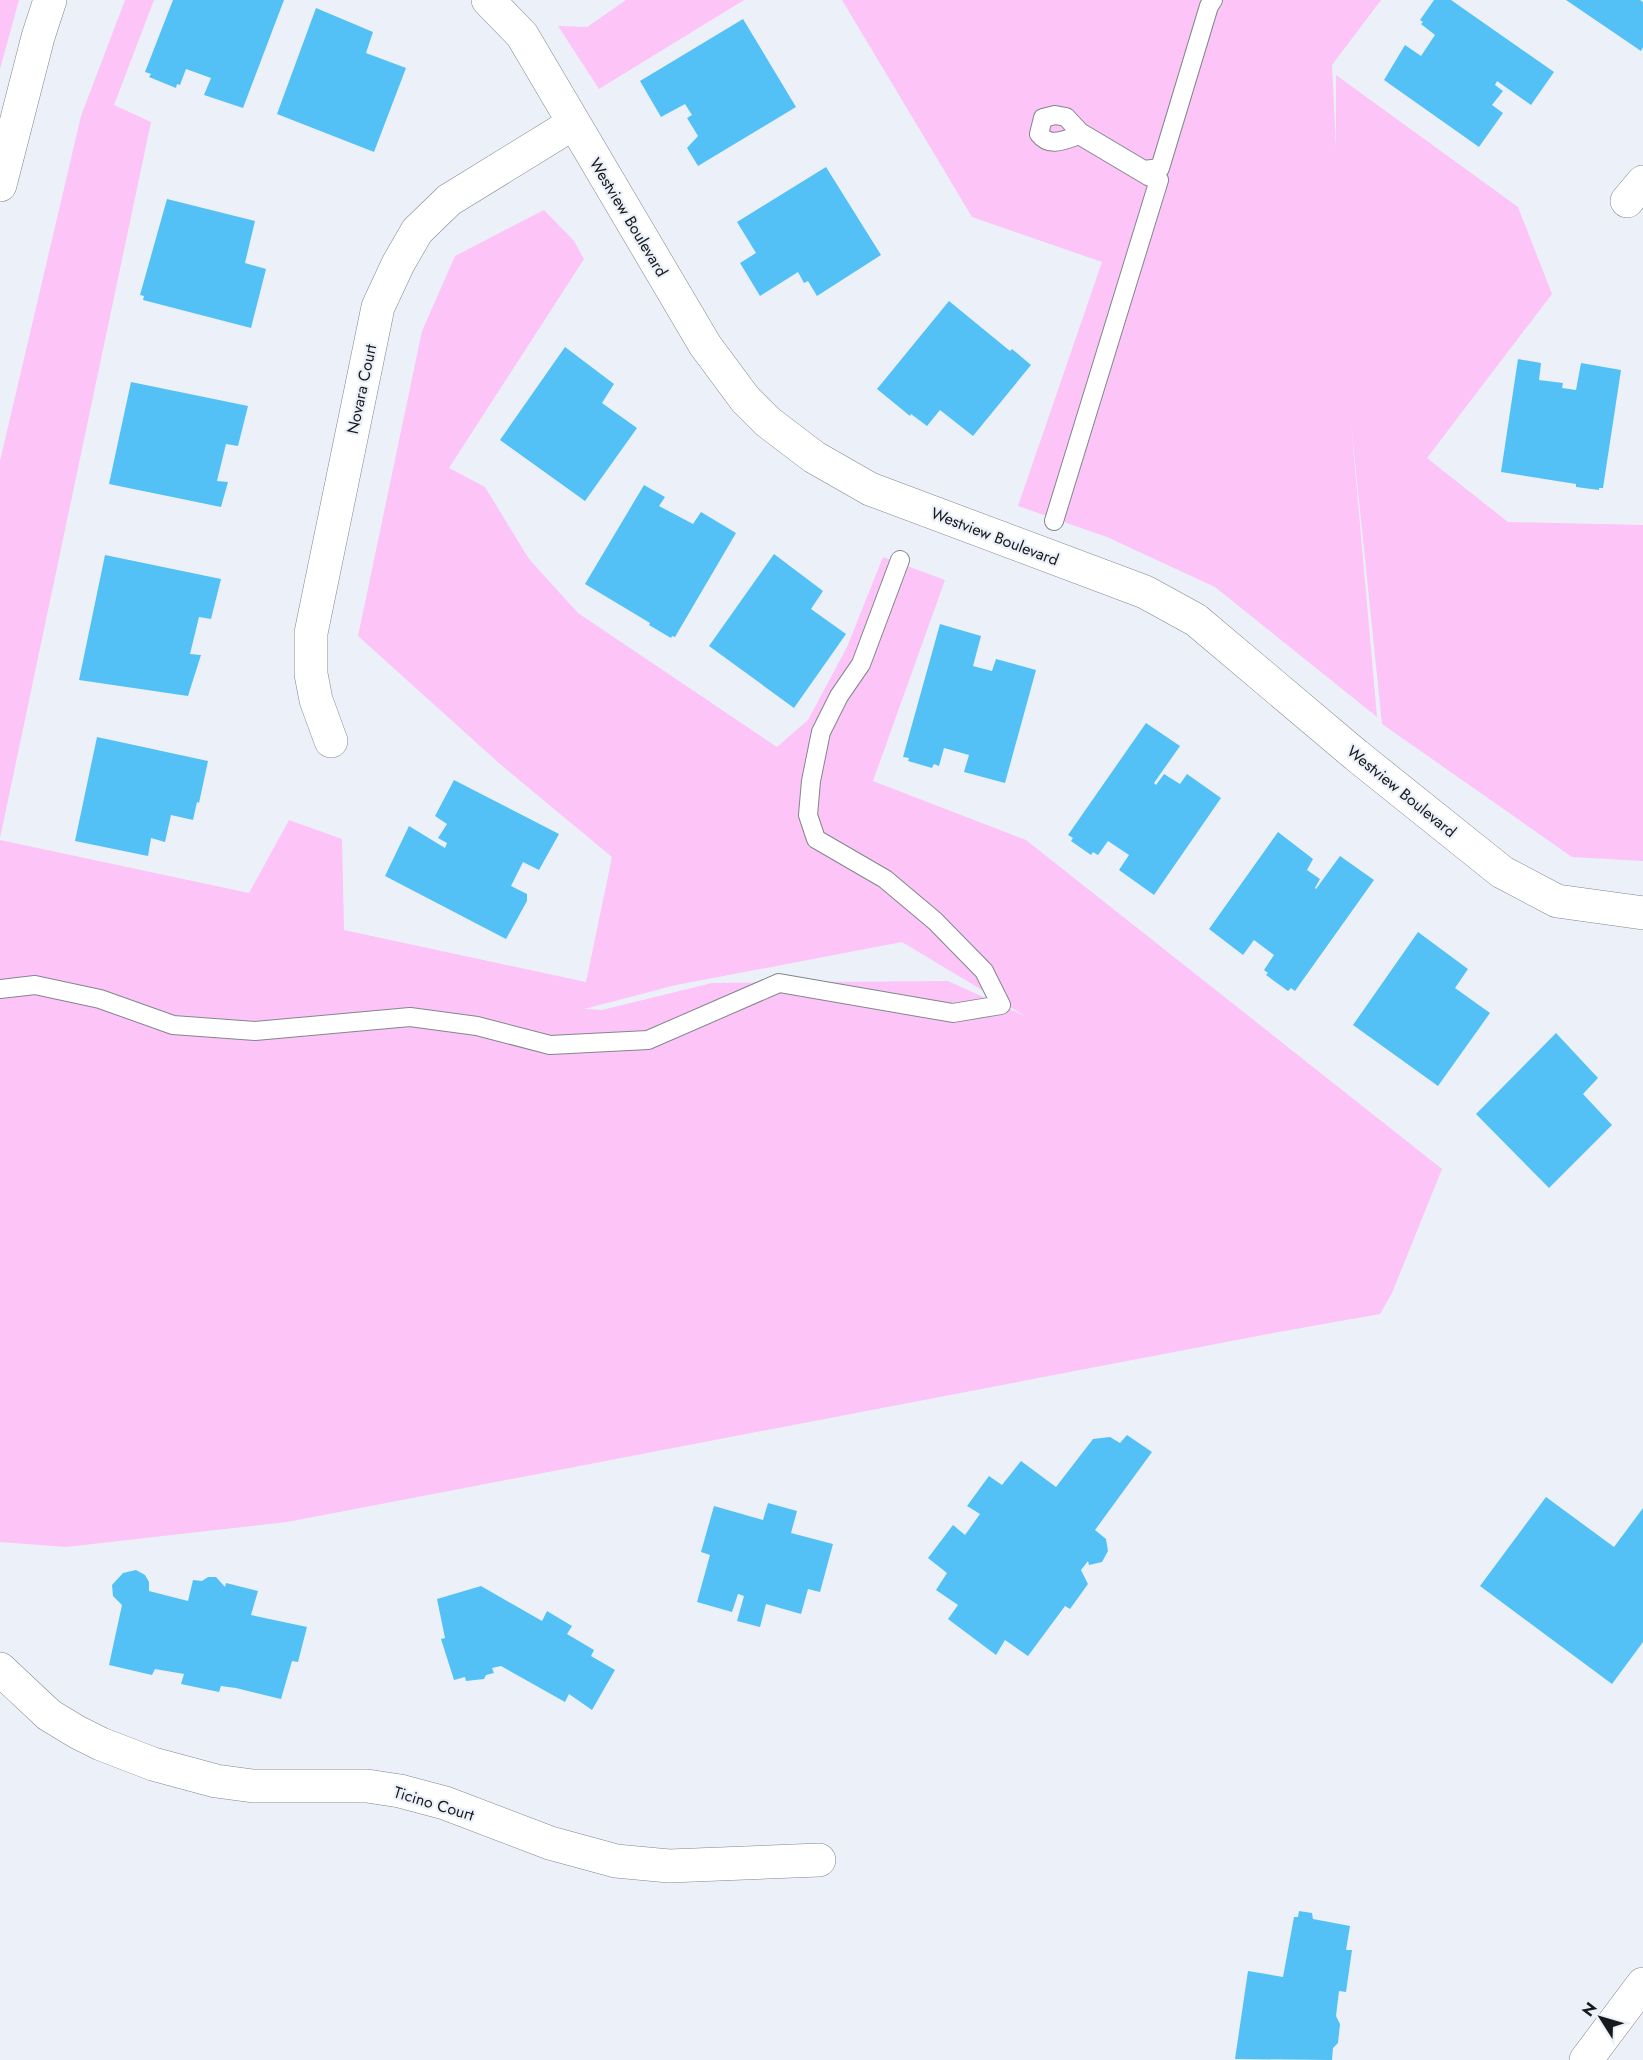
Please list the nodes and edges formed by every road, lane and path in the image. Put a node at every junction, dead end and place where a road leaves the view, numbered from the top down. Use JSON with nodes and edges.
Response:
{"nodes":[{"id":1,"x":50,"y":0,"type":"edge"},
{"id":2,"x":488,"y":0,"type":"edge"},
{"id":3,"x":1213,"y":0,"type":"edge"},
{"id":4,"x":574,"y":123,"type":"junction"},
{"id":5,"x":0,"y":184,"type":"edge"},
{"id":6,"x":1054,"y":521,"type":"dead end"},
{"id":7,"x":900,"y":560,"type":"dead end"},
{"id":8,"x":331,"y":741,"type":"dead end"},
{"id":9,"x":1643,"y":913,"type":"edge"},
{"id":10,"x":0,"y":989,"type":"edge"},
{"id":11,"x":0,"y":1669,"type":"edge"},
{"id":12,"x":819,"y":1860,"type":"dead end"},
{"id":13,"x":1643,"y":1984,"type":"edge"},
{"id":14,"x":1586,"y":2060,"type":"edge"}],
"edges":[{"from":1,"to":5,"type":"street"},
{"from":2,"to":4,"type":"street","name":"Westview Boulevard"},
{"from":3,"to":6,"type":"lane"},
{"from":4,"to":8,"type":"street","name":"Novara Court"},
{"from":4,"to":9,"type":"street","name":"Westview Boulevard"},
{"from":7,"to":10,"type":"lane"},
{"from":11,"to":12,"type":"street","name":"Ticino Court"},
{"from":13,"to":14,"type":"street"}]}
